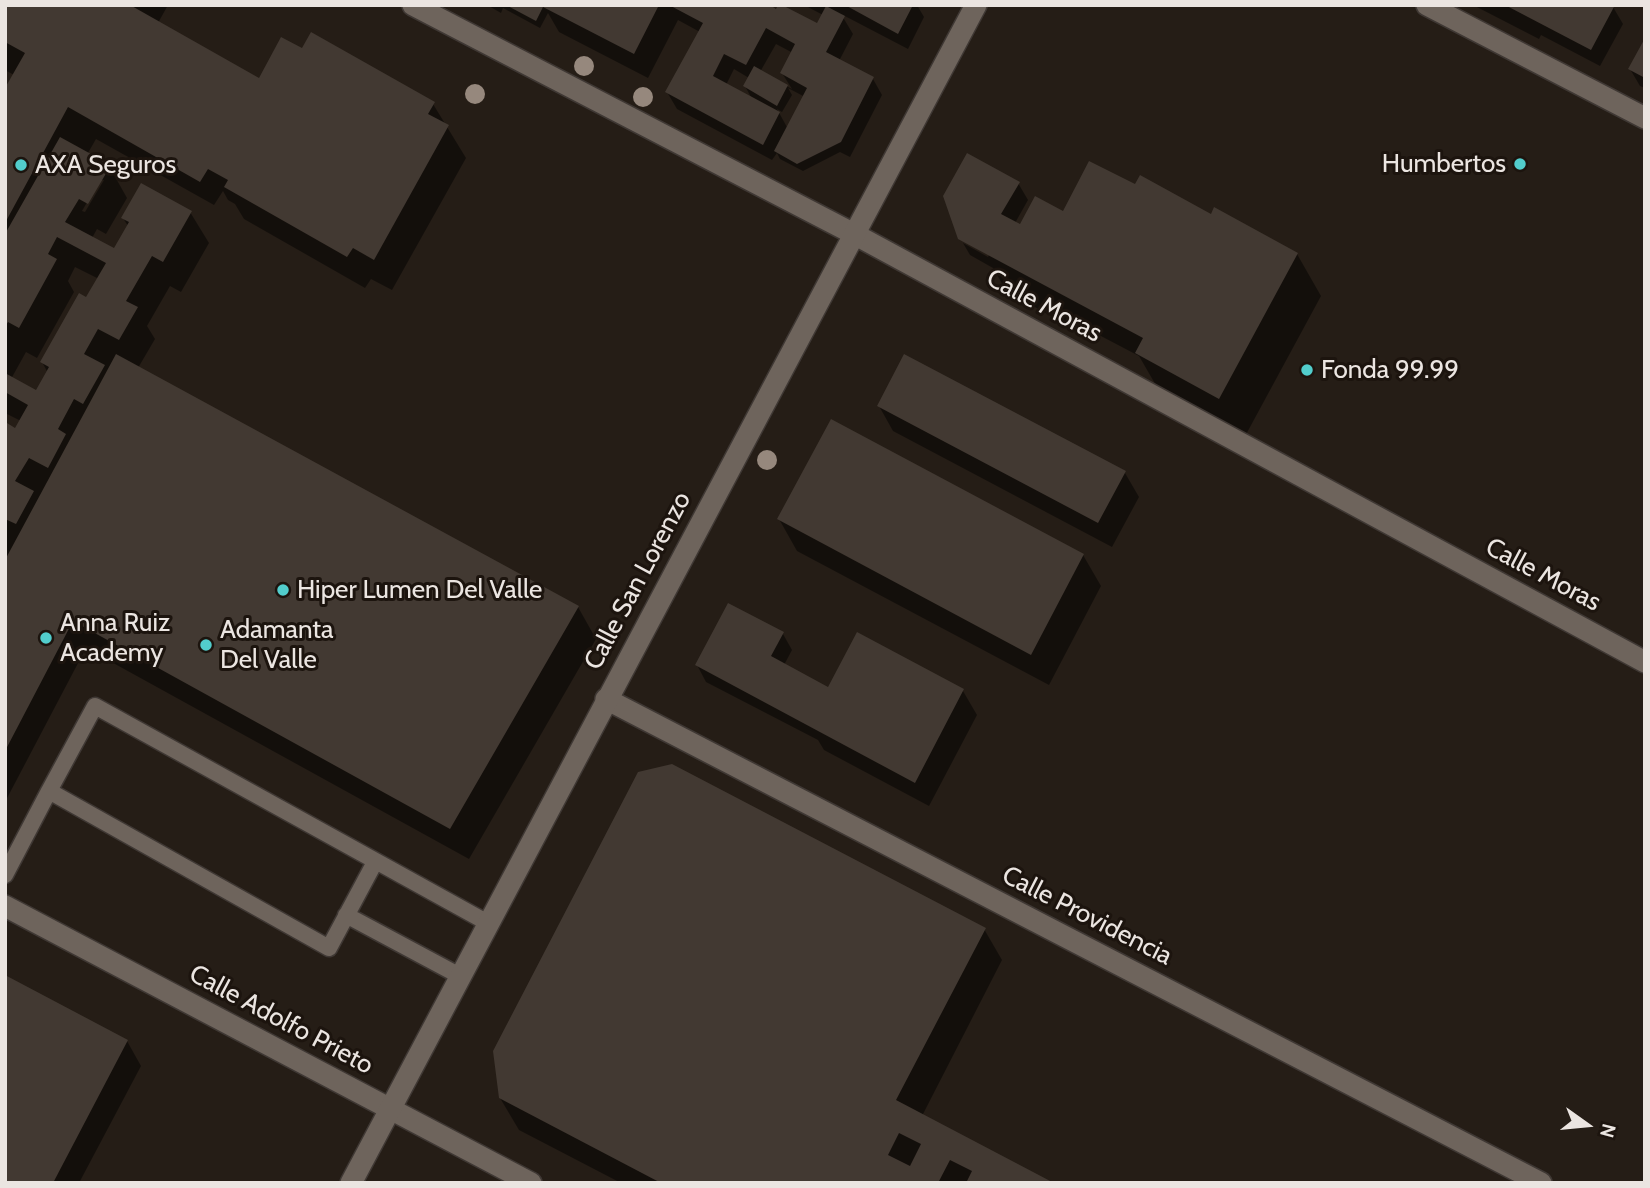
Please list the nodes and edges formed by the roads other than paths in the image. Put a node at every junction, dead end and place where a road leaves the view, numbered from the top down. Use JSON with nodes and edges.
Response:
{"nodes":[{"id":1,"x":413,"y":5,"type":"edge"},
{"id":2,"x":975,"y":5,"type":"edge"},
{"id":3,"x":1427,"y":5,"type":"edge"},
{"id":4,"x":1645,"y":118,"type":"edge"},
{"id":5,"x":854,"y":234,"type":"junction"},
{"id":6,"x":1645,"y":663,"type":"edge"},
{"id":7,"x":606,"y":699,"type":"junction"},
{"id":8,"x":49,"y":791,"type":"junction"},
{"id":9,"x":375,"y":862,"type":"junction"},
{"id":10,"x":5,"y":875,"type":"edge"},
{"id":11,"x":5,"y":906,"type":"edge"},
{"id":12,"x":346,"y":915,"type":"junction"},
{"id":13,"x":488,"y":923,"type":"junction"},
{"id":14,"x":460,"y":976,"type":"junction"},
{"id":15,"x":390,"y":1109,"type":"junction"},
{"id":16,"x":351,"y":1183,"type":"edge"},
{"id":17,"x":531,"y":1183,"type":"edge"},
{"id":18,"x":1541,"y":1183,"type":"edge"}],
"edges":[{"from":1,"to":5,"type":"street","name":"Calle Moras"},
{"from":2,"to":5,"type":"street","name":"Calle San Lorenzo"},
{"from":3,"to":4,"type":"street"},
{"from":5,"to":6,"type":"street","name":"Calle Moras"},
{"from":5,"to":7,"type":"street","name":"Calle San Lorenzo"},
{"from":7,"to":13,"type":"street","name":"Calle San Lorenzo"},
{"from":7,"to":18,"type":"street","name":"Calle Providencia"},
{"from":8,"to":9,"type":"lane"},
{"from":8,"to":10,"type":"lane"},
{"from":8,"to":12,"type":"lane"},
{"from":9,"to":12,"type":"lane"},
{"from":9,"to":13,"type":"lane"},
{"from":11,"to":15,"type":"street","name":"Calle Adolfo Prieto"},
{"from":12,"to":14,"type":"lane"},
{"from":13,"to":14,"type":"street","name":"Calle San Lorenzo"},
{"from":14,"to":15,"type":"street","name":"Calle San Lorenzo"},
{"from":15,"to":16,"type":"street","name":"Calle San Lorenzo"},
{"from":15,"to":17,"type":"street","name":"Calle Adolfo Prieto"}]}
